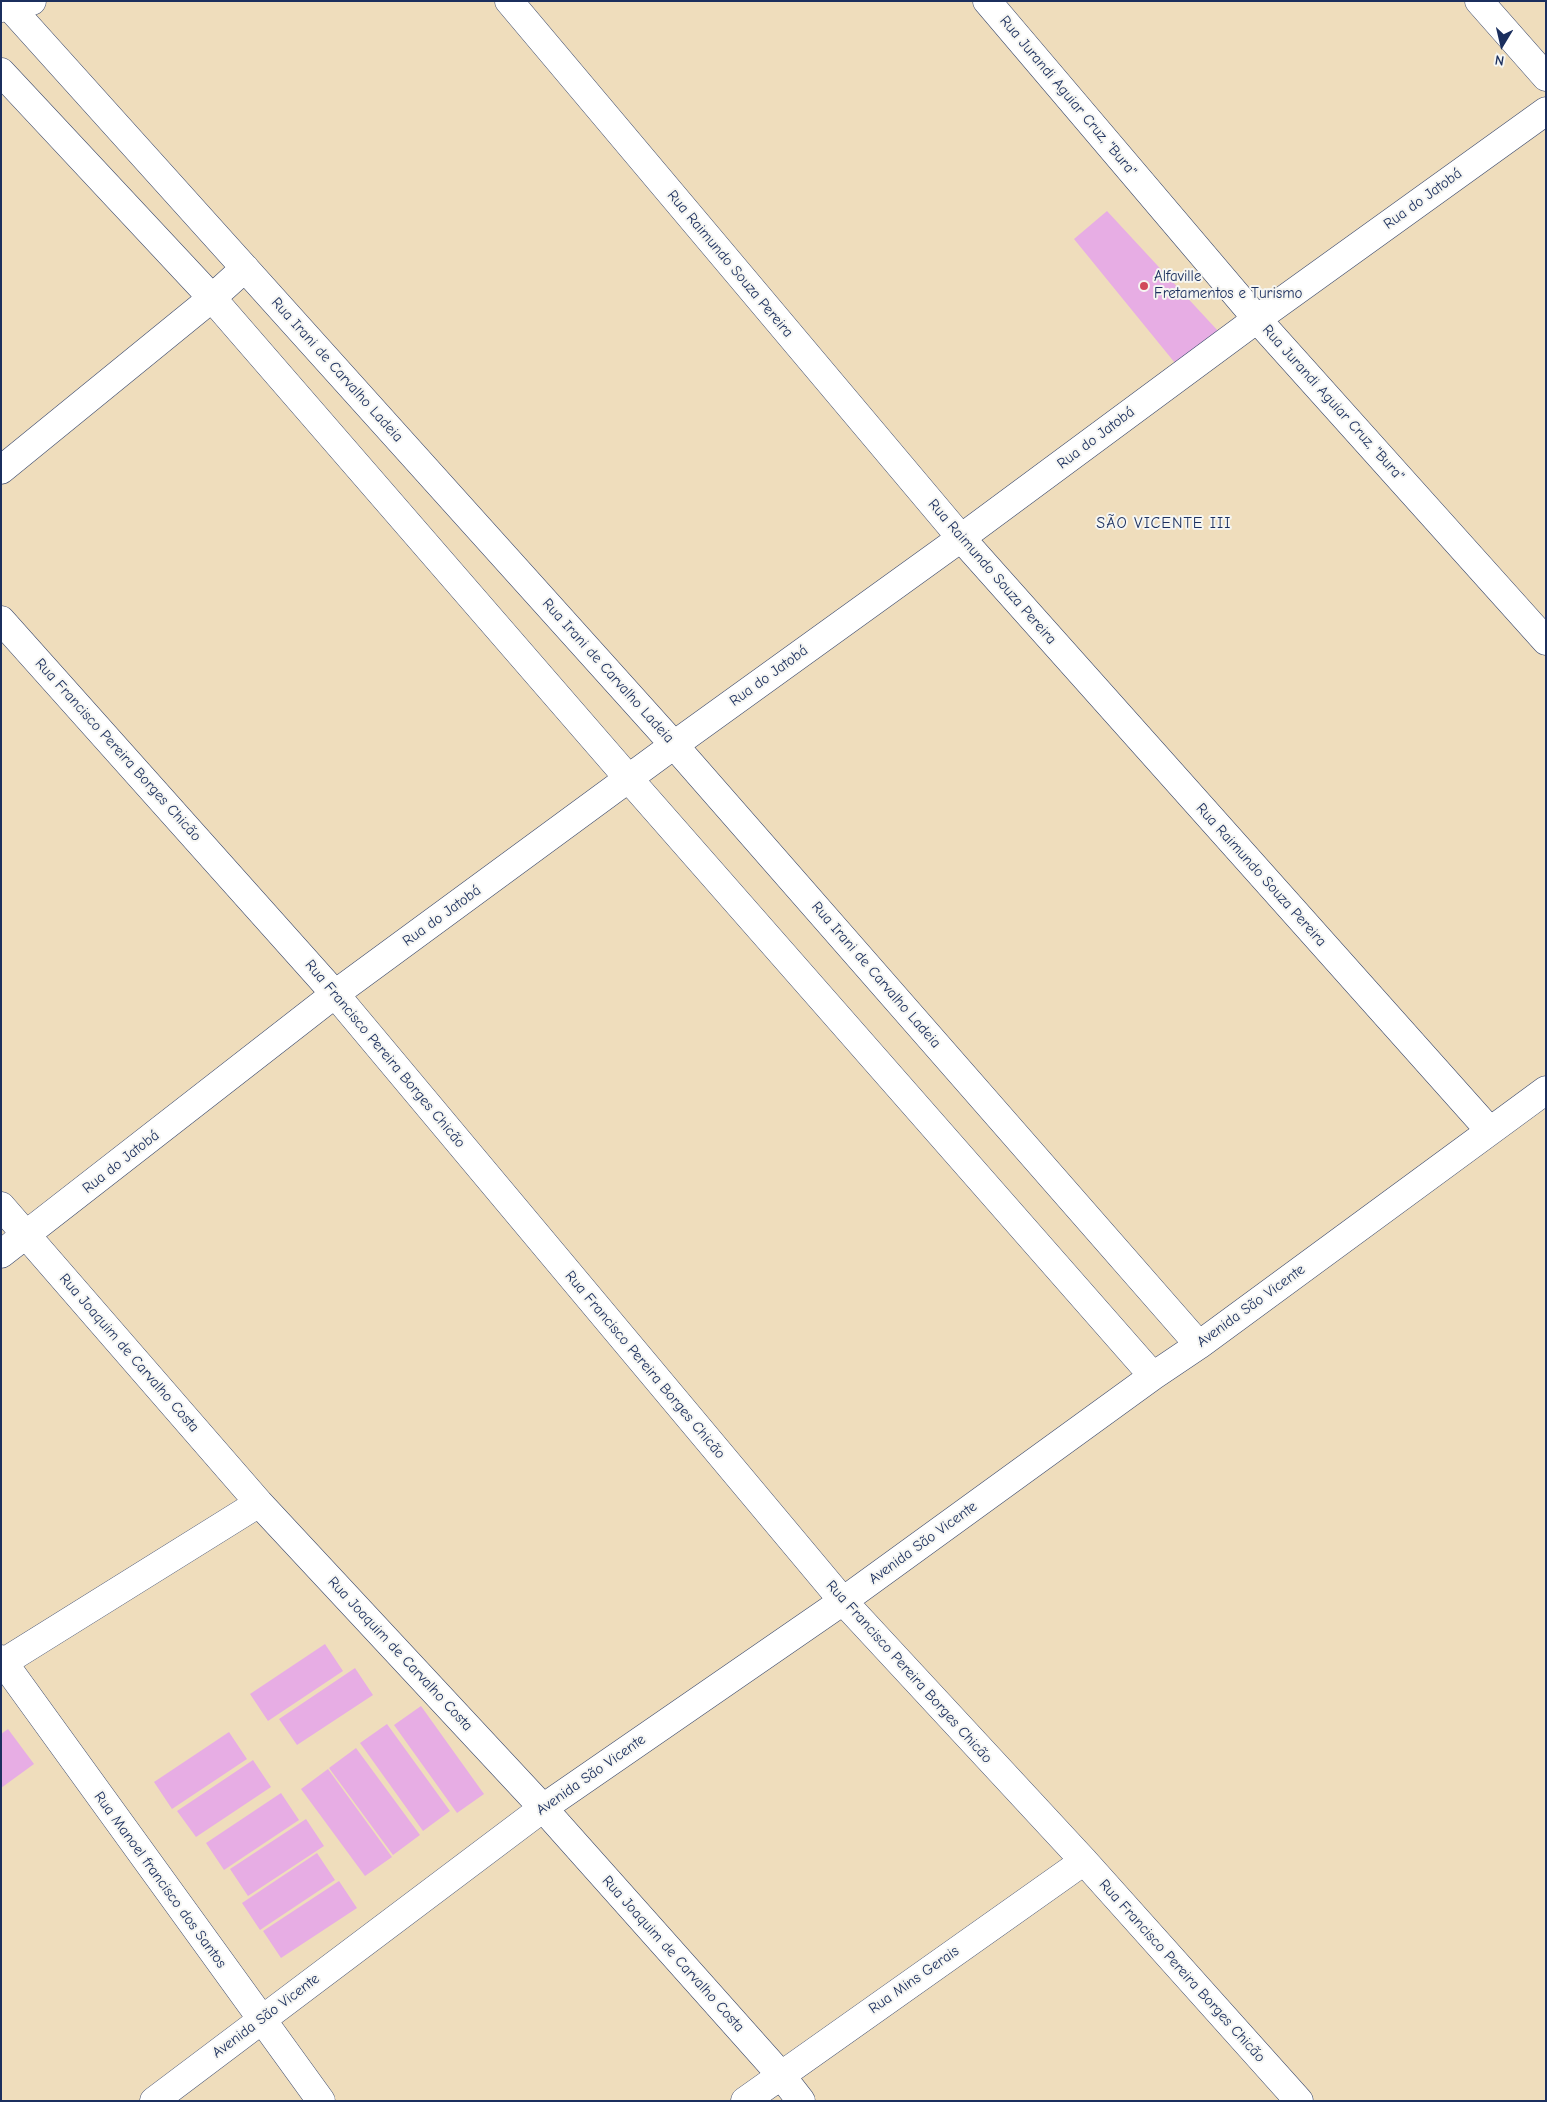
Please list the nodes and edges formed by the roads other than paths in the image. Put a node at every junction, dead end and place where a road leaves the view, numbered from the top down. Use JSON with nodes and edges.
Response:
{"nodes":[{"id":1,"x":509,"y":1,"type":"edge"},
{"id":2,"x":987,"y":1,"type":"edge"},
{"id":3,"x":1479,"y":1,"type":"edge"},
{"id":4,"x":14,"y":5,"type":"edge"},
{"id":5,"x":1,"y":72,"type":"edge"},
{"id":6,"x":1546,"y":77,"type":"edge"},
{"id":7,"x":1546,"y":111,"type":"edge"},
{"id":8,"x":244,"y":268,"type":"junction"},
{"id":9,"x":212,"y":298,"type":"junction"},
{"id":10,"x":1257,"y":318,"type":"junction"},
{"id":11,"x":1,"y":470,"type":"edge"},
{"id":12,"x":961,"y":538,"type":"junction"},
{"id":13,"x":1,"y":620,"type":"edge"},
{"id":14,"x":1546,"y":640,"type":"edge"},
{"id":15,"x":674,"y":745,"type":"junction"},
{"id":16,"x":629,"y":779,"type":"junction"},
{"id":17,"x":335,"y":994,"type":"junction"},
{"id":18,"x":1546,"y":1090,"type":"edge"},
{"id":19,"x":1490,"y":1131,"type":"junction"},
{"id":20,"x":1,"y":1206,"type":"edge"},
{"id":21,"x":27,"y":1235,"type":"junction"},
{"id":22,"x":1,"y":1254,"type":"edge"},
{"id":23,"x":1199,"y":1345,"type":"junction"},
{"id":24,"x":1153,"y":1376,"type":"junction"},
{"id":25,"x":259,"y":1503,"type":"junction"},
{"id":26,"x":843,"y":1601,"type":"junction"},
{"id":27,"x":2,"y":1661,"type":"edge"},
{"id":28,"x":542,"y":1808,"type":"junction"},
{"id":29,"x":1084,"y":1861,"type":"junction"},
{"id":30,"x":260,"y":2020,"type":"junction"},
{"id":31,"x":780,"y":2074,"type":"junction"},
{"id":32,"x":154,"y":2101,"type":"edge"},
{"id":33,"x":320,"y":2101,"type":"edge"},
{"id":34,"x":745,"y":2101,"type":"edge"},
{"id":35,"x":801,"y":2101,"type":"edge"},
{"id":36,"x":1299,"y":2101,"type":"edge"}],
"edges":[{"from":1,"to":12,"type":"street","name":"Rua Raimundo Souza Pereira"},
{"from":2,"to":10,"type":"street","name":"Rua Jurandi Aguiar Cruz, \"Bura\""},
{"from":3,"to":6,"type":"street"},
{"from":4,"to":8,"type":"street","name":"Rua Irani de Carvalho Ladeia"},
{"from":5,"to":9,"type":"street"},
{"from":7,"to":10,"type":"street","name":"Rua do Jatobá"},
{"from":8,"to":9,"type":"street"},
{"from":8,"to":15,"type":"street","name":"Rua Irani de Carvalho Ladeia"},
{"from":9,"to":11,"type":"street"},
{"from":9,"to":16,"type":"street"},
{"from":10,"to":12,"type":"street","name":"Rua do Jatobá"},
{"from":10,"to":14,"type":"street","name":"Rua Jurandi Aguiar Cruz, \"Bura\""},
{"from":12,"to":15,"type":"street","name":"Rua do Jatobá"},
{"from":12,"to":19,"type":"street","name":"Rua Raimundo Souza Pereira"},
{"from":13,"to":17,"type":"street","name":"Rua Francisco Pereira Borges Chicão"},
{"from":15,"to":16,"type":"street","name":"Rua do Jatobá"},
{"from":15,"to":23,"type":"street","name":"Rua Irani de Carvalho Ladeia"},
{"from":16,"to":17,"type":"street","name":"Rua do Jatobá"},
{"from":16,"to":24,"type":"street"},
{"from":17,"to":21,"type":"street","name":"Rua do Jatobá"},
{"from":17,"to":26,"type":"street","name":"Rua Francisco Pereira Borges Chicão"},
{"from":18,"to":19,"type":"street","name":"Avenida São Vicente"},
{"from":19,"to":23,"type":"street","name":"Avenida São Vicente"},
{"from":20,"to":21,"type":"street","name":"Rua Joaquim de Carvalho Costa"},
{"from":21,"to":22,"type":"street","name":"Rua do Jatobá"},
{"from":21,"to":25,"type":"street","name":"Rua Joaquim de Carvalho Costa"},
{"from":23,"to":24,"type":"street","name":"Avenida São Vicente"},
{"from":24,"to":26,"type":"street","name":"Avenida São Vicente"},
{"from":25,"to":27,"type":"street"},
{"from":25,"to":28,"type":"street","name":"Rua Joaquim de Carvalho Costa"},
{"from":26,"to":28,"type":"street","name":"Avenida São Vicente"},
{"from":26,"to":29,"type":"street","name":"Rua Francisco Pereira Borges Chicão"},
{"from":27,"to":30,"type":"street","name":"Rua Manoel francisco dos Santos"},
{"from":28,"to":30,"type":"street","name":"Avenida São Vicente"},
{"from":28,"to":31,"type":"street","name":"Rua Joaquim de Carvalho Costa"},
{"from":29,"to":31,"type":"street","name":"Rua Mins Gerais"},
{"from":29,"to":36,"type":"street","name":"Rua Francisco Pereira Borges Chicão"},
{"from":30,"to":32,"type":"street","name":"Avenida São Vicente"},
{"from":30,"to":33,"type":"street","name":"Rua Manoel francisco dos Santos"},
{"from":31,"to":34,"type":"street","name":"Rua Mins Gerais"},
{"from":31,"to":35,"type":"street","name":"Rua Joaquim de Carvalho Costa"}]}
